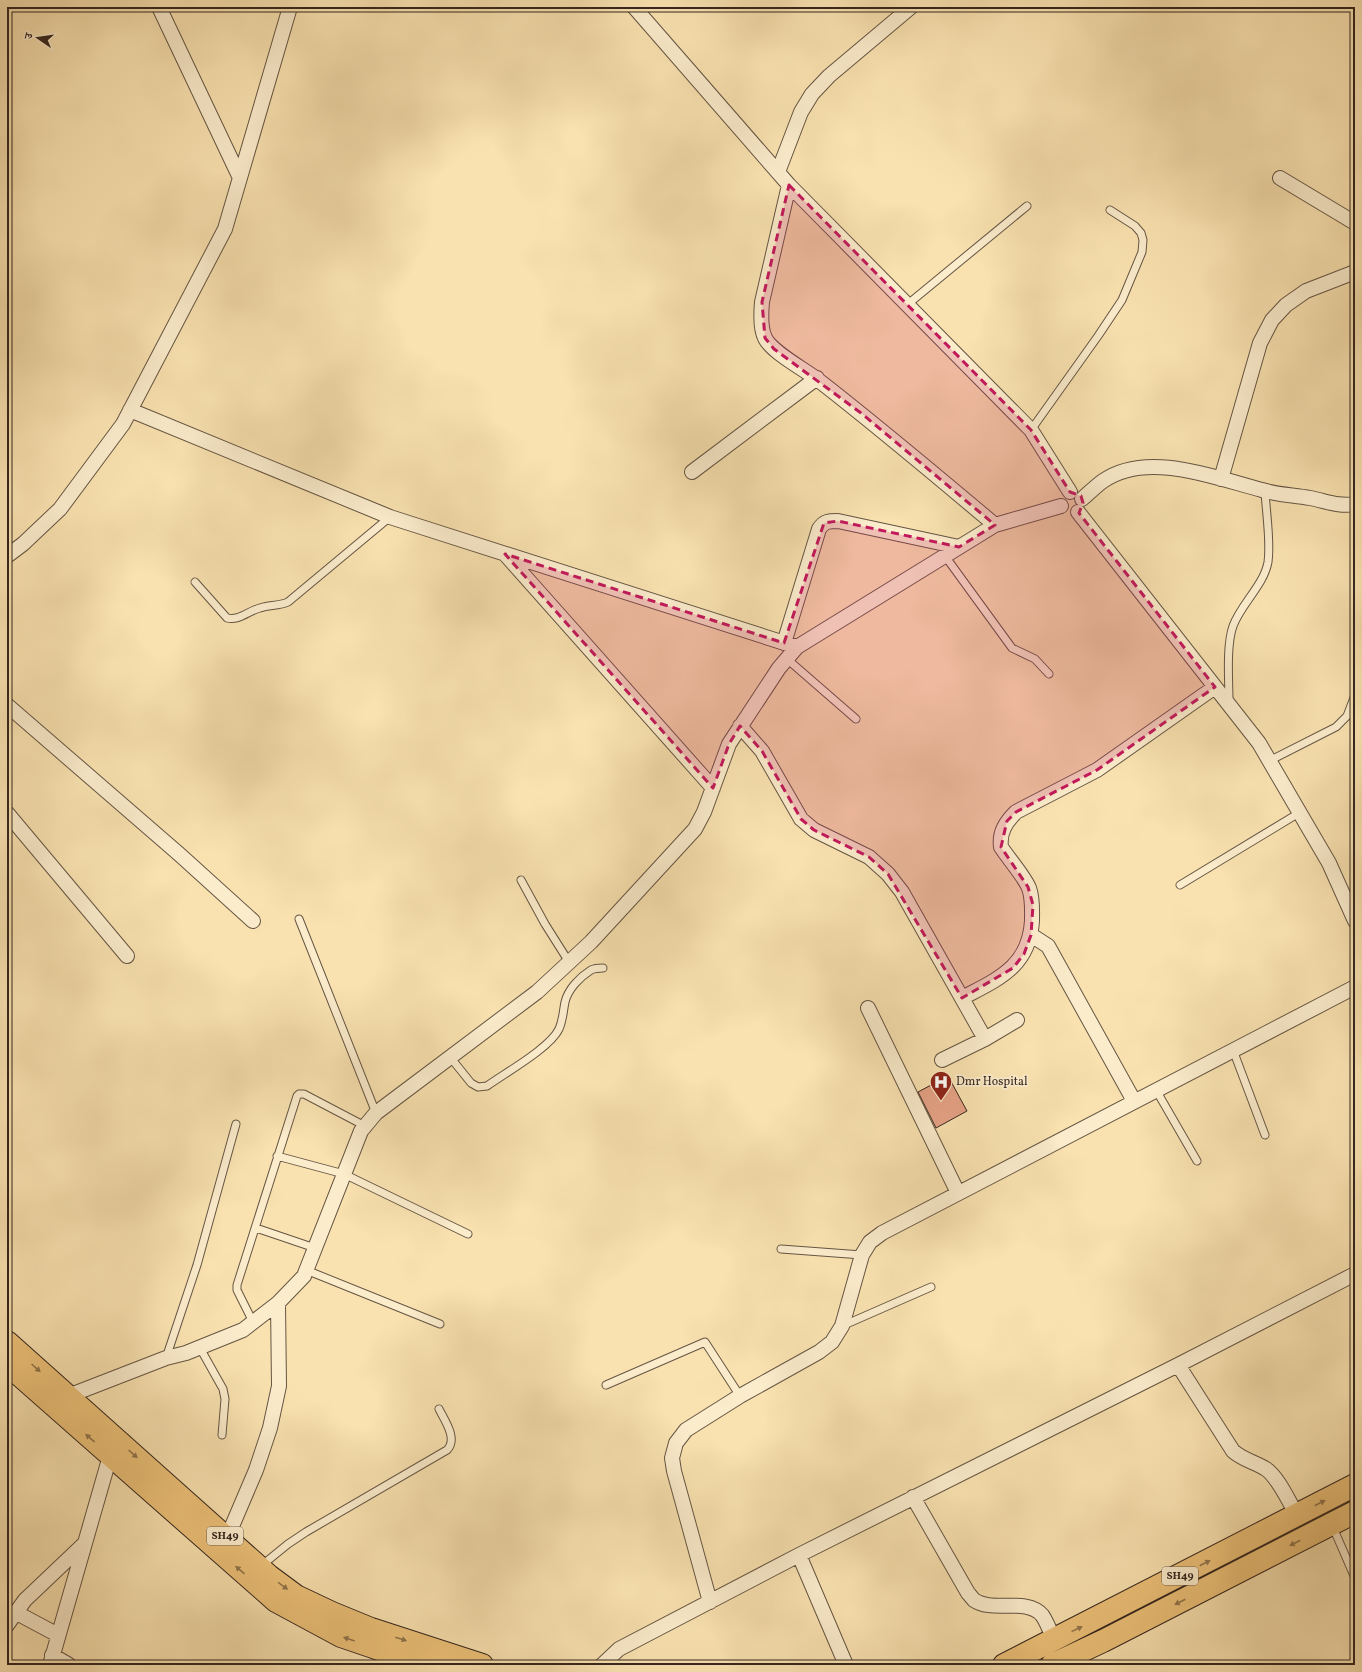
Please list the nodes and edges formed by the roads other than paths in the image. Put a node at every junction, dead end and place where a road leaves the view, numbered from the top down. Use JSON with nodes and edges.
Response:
{"nodes":[{"id":1,"x":159,"y":7,"type":"edge"},
{"id":2,"x":290,"y":7,"type":"edge"},
{"id":3,"x":635,"y":7,"type":"edge"},
{"id":4,"x":911,"y":7,"type":"edge"},
{"id":5,"x":778,"y":172,"type":"junction"},
{"id":6,"x":240,"y":178,"type":"junction"},
{"id":7,"x":1280,"y":178,"type":"dead end"},
{"id":8,"x":789,"y":185,"type":"junction"},
{"id":9,"x":1027,"y":206,"type":"dead end"},
{"id":10,"x":1110,"y":210,"type":"dead end"},
{"id":11,"x":1355,"y":223,"type":"edge"},
{"id":12,"x":1355,"y":272,"type":"edge"},
{"id":13,"x":908,"y":304,"type":"junction"},
{"id":14,"x":817,"y":378,"type":"junction"},
{"id":15,"x":130,"y":410,"type":"junction"},
{"id":16,"x":1031,"y":430,"type":"junction"},
{"id":17,"x":692,"y":472,"type":"dead end"},
{"id":18,"x":1221,"y":479,"type":"junction"},
{"id":19,"x":1264,"y":491,"type":"junction"},
{"id":20,"x":1077,"y":501,"type":"junction"},
{"id":21,"x":1355,"y":504,"type":"edge"},
{"id":22,"x":390,"y":517,"type":"junction"},
{"id":23,"x":995,"y":525,"type":"junction"},
{"id":24,"x":959,"y":547,"type":"junction"},
{"id":25,"x":505,"y":554,"type":"junction"},
{"id":26,"x":7,"y":556,"type":"edge"},
{"id":27,"x":945,"y":556,"type":"junction"},
{"id":28,"x":195,"y":582,"type":"dead end"},
{"id":29,"x":791,"y":645,"type":"junction"},
{"id":30,"x":787,"y":659,"type":"junction"},
{"id":31,"x":1049,"y":674,"type":"dead end"},
{"id":32,"x":1215,"y":687,"type":"junction"},
{"id":33,"x":1355,"y":695,"type":"edge"},
{"id":34,"x":7,"y":705,"type":"edge"},
{"id":35,"x":1229,"y":705,"type":"junction"},
{"id":36,"x":856,"y":719,"type":"dead end"},
{"id":37,"x":740,"y":726,"type":"junction"},
{"id":38,"x":1269,"y":761,"type":"junction"},
{"id":39,"x":713,"y":788,"type":"junction"},
{"id":40,"x":7,"y":813,"type":"edge"},
{"id":41,"x":1299,"y":813,"type":"junction"},
{"id":42,"x":521,"y":880,"type":"dead end"},
{"id":43,"x":1180,"y":885,"type":"dead end"},
{"id":44,"x":299,"y":919,"type":"dead end"},
{"id":45,"x":253,"y":921,"type":"dead end"},
{"id":46,"x":1355,"y":921,"type":"edge"},
{"id":47,"x":1031,"y":935,"type":"junction"},
{"id":48,"x":127,"y":956,"type":"dead end"},
{"id":49,"x":569,"y":962,"type":"junction"},
{"id":50,"x":603,"y":968,"type":"dead end"},
{"id":51,"x":1355,"y":987,"type":"edge"},
{"id":52,"x":962,"y":998,"type":"junction"},
{"id":53,"x":868,"y":1008,"type":"dead end"},
{"id":54,"x":1017,"y":1020,"type":"dead end"},
{"id":55,"x":985,"y":1038,"type":"junction"},
{"id":56,"x":1233,"y":1050,"type":"junction"},
{"id":57,"x":450,"y":1057,"type":"junction"},
{"id":58,"x":942,"y":1060,"type":"dead end"},
{"id":59,"x":1156,"y":1090,"type":"junction"},
{"id":60,"x":1134,"y":1101,"type":"junction"},
{"id":61,"x":376,"y":1113,"type":"junction"},
{"id":62,"x":236,"y":1124,"type":"dead end"},
{"id":63,"x":365,"y":1126,"type":"junction"},
{"id":64,"x":1266,"y":1134,"type":"dead end"},
{"id":65,"x":277,"y":1156,"type":"junction"},
{"id":66,"x":1197,"y":1161,"type":"dead end"},
{"id":67,"x":344,"y":1174,"type":"junction"},
{"id":68,"x":958,"y":1193,"type":"junction"},
{"id":69,"x":256,"y":1228,"type":"junction"},
{"id":70,"x":468,"y":1234,"type":"dead end"},
{"id":71,"x":314,"y":1248,"type":"junction"},
{"id":72,"x":781,"y":1249,"type":"dead end"},
{"id":73,"x":862,"y":1255,"type":"junction"},
{"id":74,"x":306,"y":1270,"type":"junction"},
{"id":75,"x":1355,"y":1274,"type":"edge"},
{"id":76,"x":932,"y":1287,"type":"dead end"},
{"id":77,"x":278,"y":1304,"type":"junction"},
{"id":78,"x":253,"y":1322,"type":"junction"},
{"id":79,"x":440,"y":1324,"type":"dead end"},
{"id":80,"x":842,"y":1326,"type":"junction"},
{"id":81,"x":7,"y":1342,"type":"edge"},
{"id":82,"x":200,"y":1348,"type":"junction"},
{"id":83,"x":166,"y":1358,"type":"junction"},
{"id":84,"x":7,"y":1364,"type":"edge"},
{"id":85,"x":1178,"y":1365,"type":"junction"},
{"id":86,"x":606,"y":1385,"type":"dead end"},
{"id":87,"x":68,"y":1396,"type":"junction"},
{"id":88,"x":740,"y":1396,"type":"junction"},
{"id":89,"x":439,"y":1409,"type":"dead end"},
{"id":90,"x":222,"y":1435,"type":"dead end"},
{"id":91,"x":110,"y":1456,"type":"junction"},
{"id":92,"x":1355,"y":1485,"type":"edge"},
{"id":93,"x":913,"y":1497,"type":"junction"},
{"id":94,"x":1355,"y":1512,"type":"edge"},
{"id":95,"x":1297,"y":1515,"type":"junction"},
{"id":96,"x":1331,"y":1524,"type":"junction"},
{"id":97,"x":227,"y":1538,"type":"junction"},
{"id":98,"x":85,"y":1543,"type":"junction"},
{"id":99,"x":799,"y":1555,"type":"junction"},
{"id":100,"x":260,"y":1567,"type":"junction"},
{"id":101,"x":1355,"y":1578,"type":"edge"},
{"id":102,"x":710,"y":1602,"type":"junction"},
{"id":103,"x":15,"y":1612,"type":"junction"},
{"id":104,"x":7,"y":1625,"type":"edge"},
{"id":105,"x":58,"y":1635,"type":"junction"},
{"id":106,"x":1054,"y":1640,"type":"junction"},
{"id":107,"x":51,"y":1660,"type":"edge"},
{"id":108,"x":69,"y":1665,"type":"edge"},
{"id":109,"x":426,"y":1665,"type":"edge"},
{"id":110,"x":482,"y":1665,"type":"edge"},
{"id":111,"x":602,"y":1665,"type":"edge"},
{"id":112,"x":846,"y":1665,"type":"edge"},
{"id":113,"x":1004,"y":1665,"type":"edge"},
{"id":114,"x":1052,"y":1665,"type":"edge"}],
"edges":[{"from":1,"to":6,"type":"street"},
{"from":2,"to":6,"type":"street"},
{"from":3,"to":5,"type":"street"},
{"from":4,"to":5,"type":"street"},
{"from":5,"to":8,"type":"street"},
{"from":6,"to":15,"type":"street"},
{"from":7,"to":11,"type":"street"},
{"from":8,"to":13,"type":"street"},
{"from":8,"to":14,"type":"street"},
{"from":9,"to":13,"type":"lane"},
{"from":10,"to":16,"type":"lane"},
{"from":12,"to":18,"type":"street"},
{"from":13,"to":16,"type":"street"},
{"from":14,"to":17,"type":"street"},
{"from":14,"to":23,"type":"street"},
{"from":15,"to":22,"type":"street"},
{"from":15,"to":26,"type":"street"},
{"from":16,"to":20,"type":"street"},
{"from":18,"to":19,"type":"street"},
{"from":18,"to":20,"type":"street"},
{"from":19,"to":21,"type":"street"},
{"from":19,"to":35,"type":"lane"},
{"from":20,"to":23,"type":"street"},
{"from":20,"to":32,"type":"street"},
{"from":22,"to":25,"type":"street"},
{"from":22,"to":28,"type":"lane"},
{"from":23,"to":24,"type":"street"},
{"from":24,"to":27,"type":"street"},
{"from":24,"to":29,"type":"street"},
{"from":25,"to":29,"type":"street"},
{"from":25,"to":39,"type":"street"},
{"from":27,"to":29,"type":"street"},
{"from":27,"to":31,"type":"lane"},
{"from":29,"to":30,"type":"street"},
{"from":30,"to":36,"type":"lane"},
{"from":30,"to":37,"type":"street"},
{"from":32,"to":35,"type":"street"},
{"from":32,"to":47,"type":"street"},
{"from":33,"to":38,"type":"lane"},
{"from":34,"to":45,"type":"street"},
{"from":35,"to":38,"type":"street"},
{"from":37,"to":39,"type":"street"},
{"from":37,"to":52,"type":"street"},
{"from":38,"to":41,"type":"street"},
{"from":39,"to":49,"type":"street"},
{"from":40,"to":48,"type":"street"},
{"from":41,"to":43,"type":"lane"},
{"from":41,"to":46,"type":"street"},
{"from":42,"to":49,"type":"lane"},
{"from":44,"to":61,"type":"lane"},
{"from":47,"to":52,"type":"street"},
{"from":47,"to":60,"type":"street"},
{"from":49,"to":57,"type":"street"},
{"from":50,"to":57,"type":"lane"},
{"from":51,"to":56,"type":"street"},
{"from":52,"to":55,"type":"street"},
{"from":53,"to":68,"type":"street"},
{"from":54,"to":55,"type":"street"},
{"from":55,"to":58,"type":"street"},
{"from":56,"to":59,"type":"street"},
{"from":56,"to":64,"type":"lane"},
{"from":57,"to":61,"type":"street"},
{"from":59,"to":60,"type":"street"},
{"from":59,"to":66,"type":"lane"},
{"from":60,"to":68,"type":"street"},
{"from":61,"to":63,"type":"street"},
{"from":62,"to":83,"type":"lane"},
{"from":63,"to":65,"type":"lane"},
{"from":63,"to":67,"type":"street"},
{"from":65,"to":67,"type":"lane"},
{"from":65,"to":69,"type":"lane"},
{"from":67,"to":70,"type":"lane"},
{"from":67,"to":71,"type":"street"},
{"from":68,"to":73,"type":"street"},
{"from":69,"to":71,"type":"lane"},
{"from":69,"to":78,"type":"lane"},
{"from":71,"to":74,"type":"street"},
{"from":72,"to":73,"type":"lane"},
{"from":73,"to":80,"type":"street"},
{"from":74,"to":77,"type":"street"},
{"from":74,"to":79,"type":"lane"},
{"from":75,"to":85,"type":"street"},
{"from":76,"to":80,"type":"lane"},
{"from":77,"to":78,"type":"street"},
{"from":77,"to":97,"type":"street"},
{"from":78,"to":82,"type":"street"},
{"from":80,"to":88,"type":"street"},
{"from":81,"to":87,"type":"main road","number":"SH49","one_way":true},
{"from":82,"to":83,"type":"street"},
{"from":82,"to":90,"type":"lane"},
{"from":83,"to":87,"type":"street"},
{"from":91,"to":84,"type":"main road","number":"SH49","one_way":true},
{"from":85,"to":93,"type":"street"},
{"from":85,"to":95,"type":"street"},
{"from":86,"to":88,"type":"lane"},
{"from":87,"to":97,"type":"main road","number":"SH49","one_way":true},
{"from":88,"to":102,"type":"street"},
{"from":89,"to":100,"type":"lane"},
{"from":91,"to":98,"type":"street"},
{"from":109,"to":91,"type":"main road","number":"SH49","one_way":true},
{"from":95,"to":92,"type":"main road","number":"SH49","one_way":true},
{"from":93,"to":99,"type":"street"},
{"from":93,"to":106,"type":"street"},
{"from":94,"to":96,"type":"main road","number":"SH49"},
{"from":106,"to":95,"type":"main road","number":"SH49","one_way":true},
{"from":96,"to":101,"type":"lane"},
{"from":96,"to":114,"type":"main road","number":"SH49","one_way":true},
{"from":97,"to":100,"type":"main road","number":"SH49"},
{"from":98,"to":103,"type":"street"},
{"from":98,"to":105,"type":"street"},
{"from":99,"to":102,"type":"street"},
{"from":99,"to":112,"type":"street"},
{"from":100,"to":110,"type":"main road","number":"SH49","one_way":true},
{"from":102,"to":111,"type":"street"},
{"from":103,"to":104,"type":"street"},
{"from":103,"to":105,"type":"street"},
{"from":105,"to":107,"type":"street"},
{"from":106,"to":113,"type":"main road","number":"SH49"},
{"from":107,"to":108,"type":"street"}]}
